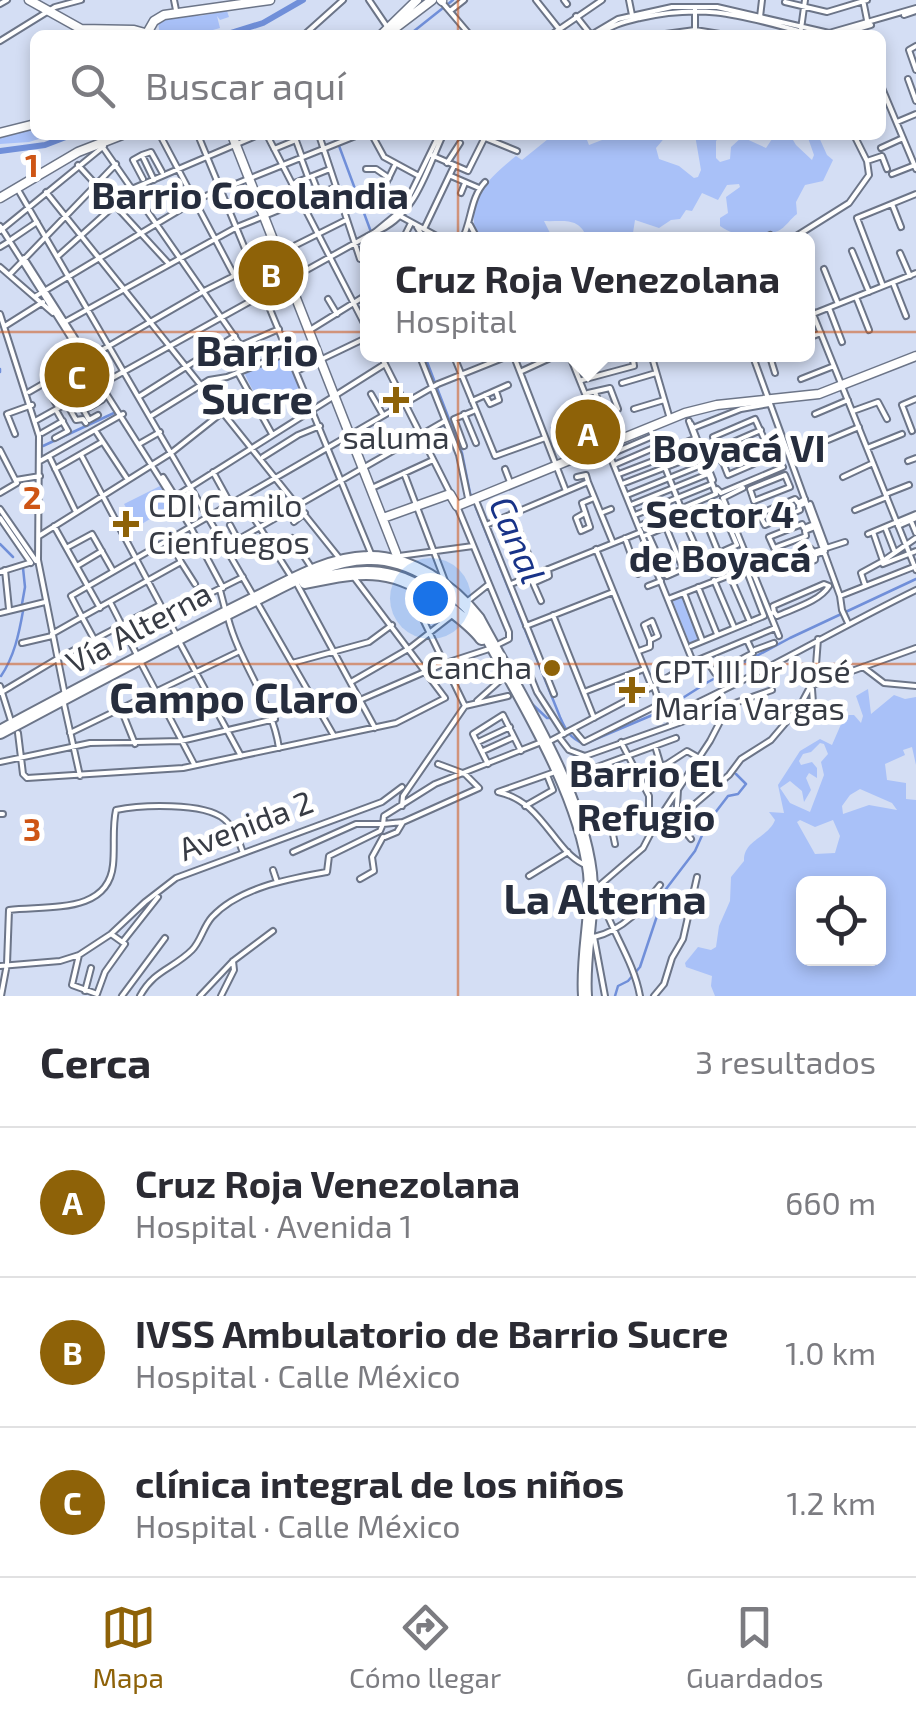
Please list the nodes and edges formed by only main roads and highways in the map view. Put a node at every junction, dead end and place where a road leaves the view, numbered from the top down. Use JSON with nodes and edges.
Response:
{"nodes":[{"id":1,"x":377,"y":558,"type":"junction"},
{"id":2,"x":346,"y":570,"type":"junction"},
{"id":3,"x":409,"y":573,"type":"junction"},
{"id":4,"x":296,"y":582,"type":"junction"},
{"id":5,"x":432,"y":596,"type":"junction"},
{"id":6,"x":454,"y":602,"type":"junction"},
{"id":7,"x":416,"y":606,"type":"road end"},
{"id":8,"x":491,"y":648,"type":"junction"},
{"id":9,"x":7,"y":732,"type":"edge"},
{"id":10,"x":542,"y":744,"type":"junction"},
{"id":11,"x":583,"y":996,"type":"edge"}],
"edges":[{"from":1,"to":2,"type":"highway","name":"Vía Alterna"},
{"from":1,"to":3,"type":"highway","name":"Vía Alterna"},
{"from":1,"to":3,"type":"highway"},
{"from":2,"to":3,"type":"highway","name":"Vía Alterna"},
{"from":2,"to":4,"type":"highway","name":"Vía Alterna"},
{"from":2,"to":4,"type":"highway","name":"Vía Alterna"},
{"from":3,"to":5,"type":"highway","name":"Vía Alterna"},
{"from":3,"to":6,"type":"highway","name":"Vía Alterna"},
{"from":4,"to":9,"type":"highway","name":"Vía Alterna"},
{"from":5,"to":6,"type":"highway","name":"Vía Alterna"},
{"from":5,"to":7,"type":"highway"},
{"from":6,"to":8,"type":"highway","name":"Vía Alterna"},
{"from":8,"to":10,"type":"highway","name":"Vía Alterna"},
{"from":8,"to":10,"type":"highway","name":"Vía Alterna"},
{"from":10,"to":11,"type":"highway","name":"Vía Alterna"},
{"from":10,"to":11,"type":"highway","name":"Vía Alterna"}]}
